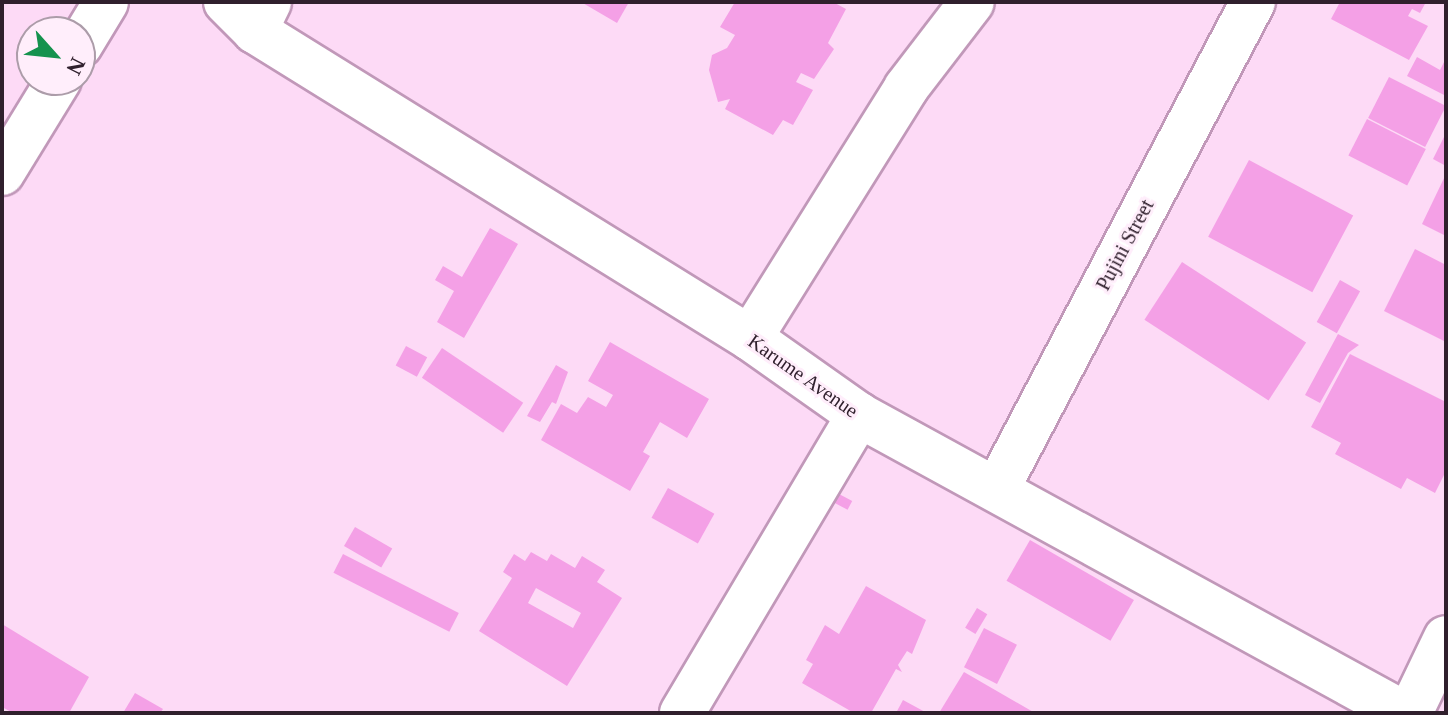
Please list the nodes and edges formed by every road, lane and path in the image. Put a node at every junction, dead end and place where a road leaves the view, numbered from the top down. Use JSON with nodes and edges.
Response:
{"nodes":[{"id":1,"x":972,"y":2,"type":"edge"},
{"id":2,"x":1253,"y":2,"type":"edge"},
{"id":3,"x":250,"y":12,"type":"edge"},
{"id":4,"x":49,"y":96,"type":"edge"},
{"id":5,"x":2,"y":173,"type":"edge"},
{"id":6,"x":750,"y":338,"type":"junction"},
{"id":7,"x":859,"y":415,"type":"junction"},
{"id":8,"x":998,"y":487,"type":"junction"},
{"id":9,"x":1446,"y":638,"type":"edge"},
{"id":10,"x":682,"y":713,"type":"edge"},
{"id":11,"x":1403,"y":713,"type":"edge"},
{"id":12,"x":1410,"y":713,"type":"edge"}],
"edges":[{"from":1,"to":6,"type":"street"},
{"from":2,"to":8,"type":"street","name":"Pujini Street"},
{"from":3,"to":6,"type":"street","name":"Karume Avenue"},
{"from":4,"to":5,"type":"street"},
{"from":6,"to":7,"type":"street","name":"Karume Avenue"},
{"from":7,"to":8,"type":"street","name":"Karume Avenue"},
{"from":7,"to":10,"type":"street"},
{"from":8,"to":11,"type":"street","name":"Karume Avenue"},
{"from":9,"to":12,"type":"street"}]}
